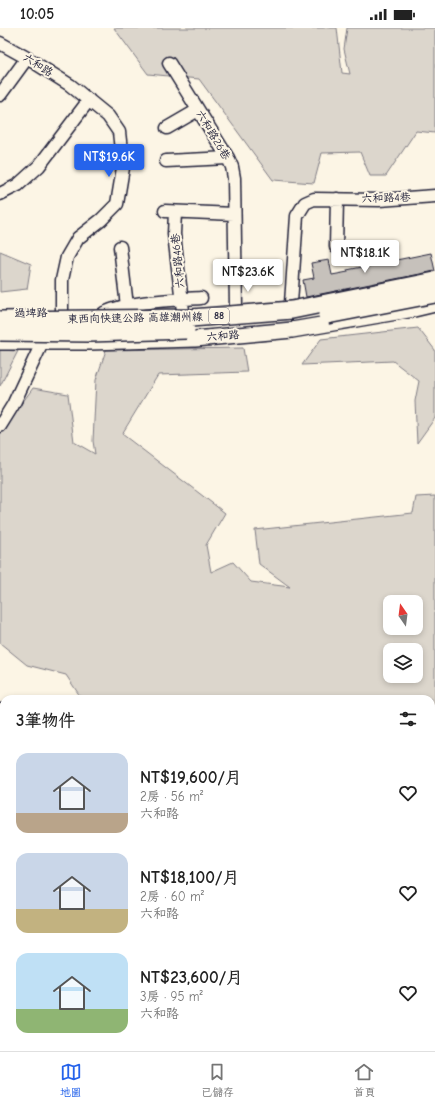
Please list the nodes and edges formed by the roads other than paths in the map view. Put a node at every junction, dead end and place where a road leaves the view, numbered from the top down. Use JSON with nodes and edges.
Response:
{"nodes":[{"id":1,"x":0,"y":43,"type":"edge"},
{"id":2,"x":27,"y":58,"type":"junction"},
{"id":3,"x":169,"y":63,"type":"dead end"},
{"id":4,"x":0,"y":96,"type":"edge"},
{"id":5,"x":89,"y":100,"type":"junction"},
{"id":6,"x":198,"y":110,"type":"junction"},
{"id":7,"x":167,"y":128,"type":"dead end"},
{"id":8,"x":228,"y":158,"type":"junction"},
{"id":9,"x":166,"y":161,"type":"dead end"},
{"id":10,"x":0,"y":194,"type":"edge"},
{"id":11,"x":435,"y":196,"type":"edge"},
{"id":12,"x":337,"y":199,"type":"junction"},
{"id":13,"x":234,"y":214,"type":"junction"},
{"id":14,"x":120,"y":247,"type":"dead end"},
{"id":15,"x":336,"y":248,"type":"dead end"},
{"id":16,"x":435,"y":274,"type":"edge"},
{"id":17,"x":435,"y":281,"type":"edge"},
{"id":18,"x":435,"y":294,"type":"edge"},
{"id":19,"x":201,"y":298,"type":"dead end"},
{"id":20,"x":291,"y":303,"type":"junction"},
{"id":21,"x":435,"y":304,"type":"edge"},
{"id":22,"x":182,"y":305,"type":"junction"},
{"id":23,"x":127,"y":306,"type":"junction"},
{"id":24,"x":236,"y":307,"type":"junction"},
{"id":25,"x":62,"y":312,"type":"junction"},
{"id":26,"x":104,"y":313,"type":"junction"},
{"id":27,"x":0,"y":314,"type":"edge"},
{"id":28,"x":0,"y":320,"type":"edge"},
{"id":29,"x":0,"y":332,"type":"edge"},
{"id":30,"x":43,"y":341,"type":"junction"},
{"id":31,"x":0,"y":342,"type":"edge"},
{"id":32,"x":0,"y":426,"type":"edge"}],
"edges":[{"from":1,"to":2,"type":"street","name":"六和路"},
{"from":2,"to":4,"type":"street"},
{"from":2,"to":5,"type":"street","name":"六和路"},
{"from":3,"to":6,"type":"street","name":"六和路26巷"},
{"from":5,"to":10,"type":"street"},
{"from":5,"to":25,"type":"street","name":"六和路"},
{"from":6,"to":7,"type":"street"},
{"from":6,"to":8,"type":"street","name":"六和路26巷"},
{"from":8,"to":9,"type":"street"},
{"from":8,"to":13,"type":"street","name":"六和路26巷"},
{"from":11,"to":12,"type":"street","name":"六和路4巷"},
{"from":12,"to":15,"type":"street"},
{"from":12,"to":20,"type":"street","name":"六和路4巷"},
{"from":13,"to":22,"type":"street","name":"六和路46巷"},
{"from":13,"to":24,"type":"street","name":"六和路26巷"},
{"from":14,"to":23,"type":"street"},
{"from":16,"to":20,"type":"main road"},
{"from":17,"to":28,"type":"highway","name":"東西向快速公路 高雄潮州線","number":"88","bridge":true},
{"from":18,"to":29,"type":"highway","name":"東西向快速公路 高雄潮州線","number":"88","bridge":true},
{"from":19,"to":22,"type":"street"},
{"from":20,"to":24,"type":"main road"},
{"from":21,"to":30,"type":"main road","name":"六和路"},
{"from":22,"to":23,"type":"street"},
{"from":22,"to":24,"type":"main road"},
{"from":22,"to":26,"type":"main road"},
{"from":23,"to":26,"type":"street"},
{"from":25,"to":26,"type":"main road"},
{"from":25,"to":27,"type":"main road","name":"過埤路"},
{"from":25,"to":30,"type":"street"},
{"from":30,"to":31,"type":"main road"},
{"from":30,"to":32,"type":"street"}]}
